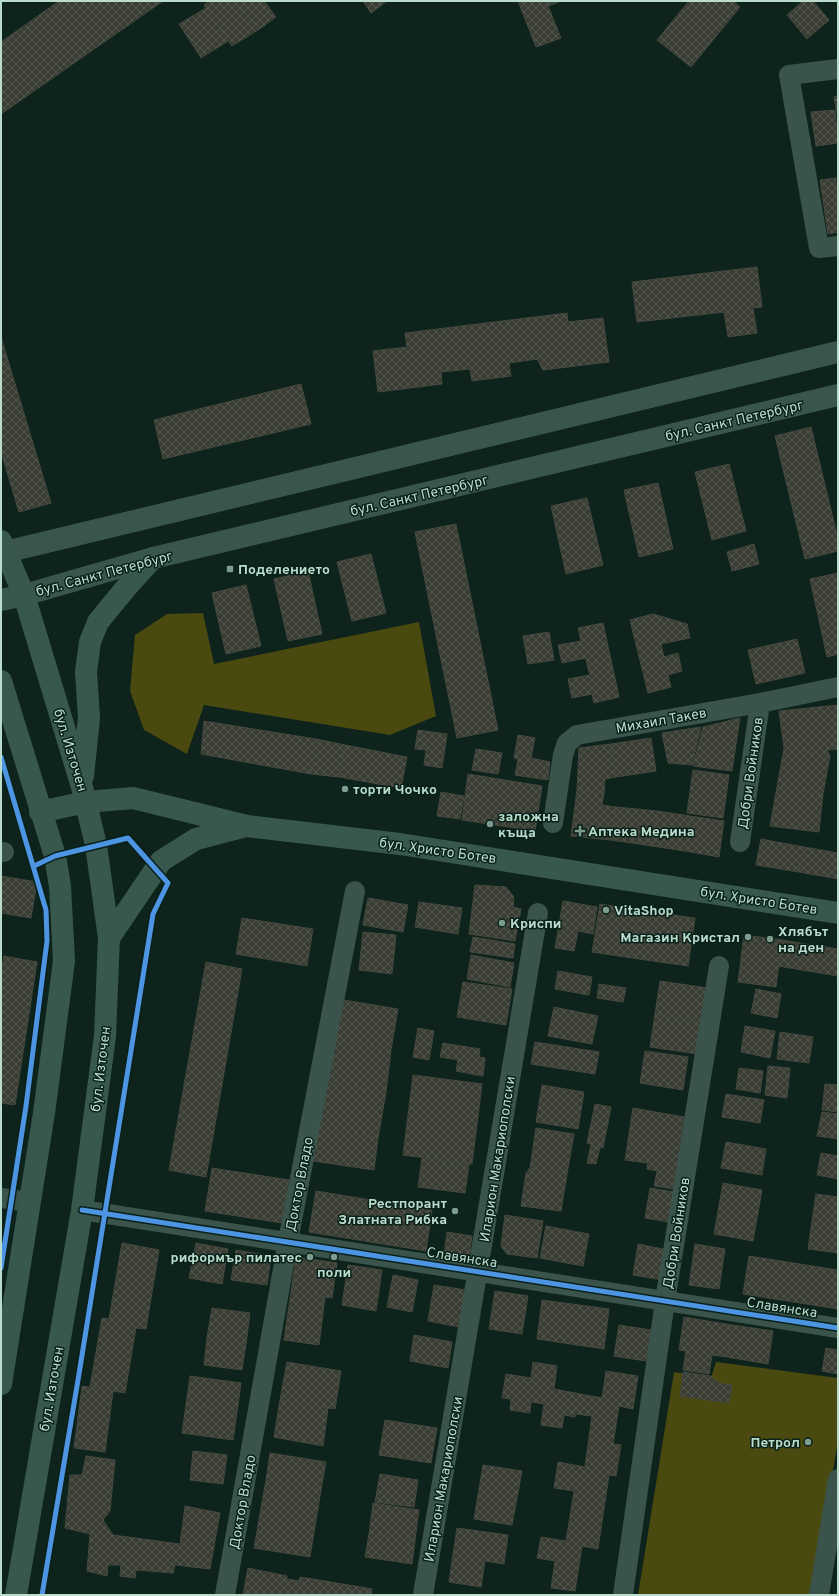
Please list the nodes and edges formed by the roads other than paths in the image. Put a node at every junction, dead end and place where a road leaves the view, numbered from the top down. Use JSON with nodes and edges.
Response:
{"nodes":[{"id":1,"x":838,"y":69,"type":"edge"},
{"id":2,"x":838,"y":246,"type":"edge"},
{"id":3,"x":838,"y":352,"type":"edge"},
{"id":4,"x":838,"y":395,"type":"edge"},
{"id":5,"x":2,"y":548,"type":"edge"},
{"id":6,"x":153,"y":558,"type":"junction"},
{"id":7,"x":24,"y":595,"type":"junction"},
{"id":8,"x":1,"y":600,"type":"edge"},
{"id":9,"x":1,"y":681,"type":"edge"},
{"id":10,"x":838,"y":687,"type":"edge"},
{"id":11,"x":760,"y":703,"type":"junction"},
{"id":12,"x":84,"y":795,"type":"junction"},
{"id":13,"x":40,"y":812,"type":"junction"},
{"id":14,"x":553,"y":823,"type":"dead end"},
{"id":15,"x":247,"y":826,"type":"junction"},
{"id":16,"x":740,"y":842,"type":"dead end"},
{"id":17,"x":355,"y":891,"type":"dead end"},
{"id":18,"x":838,"y":912,"type":"edge"},
{"id":19,"x":538,"y":913,"type":"dead end"},
{"id":20,"x":109,"y":938,"type":"junction"},
{"id":21,"x":719,"y":966,"type":"dead end"},
{"id":22,"x":1,"y":1198,"type":"edge"},
{"id":23,"x":29,"y":1202,"type":"junction"},
{"id":24,"x":82,"y":1210,"type":"junction"},
{"id":25,"x":288,"y":1241,"type":"junction"},
{"id":26,"x":478,"y":1272,"type":"junction"},
{"id":27,"x":665,"y":1301,"type":"junction"},
{"id":28,"x":838,"y":1328,"type":"edge"},
{"id":29,"x":1,"y":1384,"type":"edge"},
{"id":30,"x":838,"y":1479,"type":"edge"},
{"id":31,"x":16,"y":1595,"type":"edge"},
{"id":32,"x":225,"y":1595,"type":"edge"},
{"id":33,"x":424,"y":1595,"type":"edge"},
{"id":34,"x":623,"y":1595,"type":"edge"},
{"id":35,"x":820,"y":1595,"type":"edge"}],
"edges":[{"from":1,"to":2,"type":"street"},
{"from":3,"to":5,"type":"main road"},
{"from":4,"to":6,"type":"main road","name":"бул. Санкт Петербург"},
{"from":5,"to":7,"type":"main road","name":"бул. Източен"},
{"from":6,"to":7,"type":"main road","name":"бул. Санкт Петербург"},
{"from":6,"to":12,"type":"main road"},
{"from":7,"to":8,"type":"main road","name":"бул. Санкт Петербург"},
{"from":7,"to":12,"type":"main road","name":"бул. Източен"},
{"from":9,"to":13,"type":"main road"},
{"from":10,"to":11,"type":"street","name":"Михаил Такев"},
{"from":11,"to":14,"type":"street","name":"Михаил Такев"},
{"from":11,"to":16,"type":"street","name":"Добри Войников"},
{"from":12,"to":13,"type":"main road","name":"бул. Христо Ботев"},
{"from":12,"to":15,"type":"main road","name":"бул. Христо Ботев"},
{"from":12,"to":20,"type":"main road","name":"бул. Източен"},
{"from":13,"to":23,"type":"main road"},
{"from":15,"to":18,"type":"main road","name":"бул. Христо Ботев"},
{"from":15,"to":20,"type":"main road"},
{"from":17,"to":25,"type":"street","name":"Доктор Владо"},
{"from":19,"to":26,"type":"street","name":"Иларион Макариополски"},
{"from":20,"to":24,"type":"main road","name":"бул. Източен"},
{"from":21,"to":27,"type":"street","name":"Добри Войников"},
{"from":22,"to":23,"type":"street"},
{"from":23,"to":29,"type":"main road"},
{"from":24,"to":25,"type":"street","name":"Славянска"},
{"from":24,"to":31,"type":"main road","name":"бул. Източен"},
{"from":25,"to":26,"type":"street","name":"Славянска"},
{"from":25,"to":32,"type":"street","name":"Доктор Владо"},
{"from":26,"to":27,"type":"street","name":"Славянска"},
{"from":26,"to":33,"type":"street","name":"Иларион Макариополски"},
{"from":27,"to":28,"type":"street","name":"Славянска"},
{"from":27,"to":34,"type":"street","name":"Добри Войников"},
{"from":30,"to":35,"type":"street"}]}
